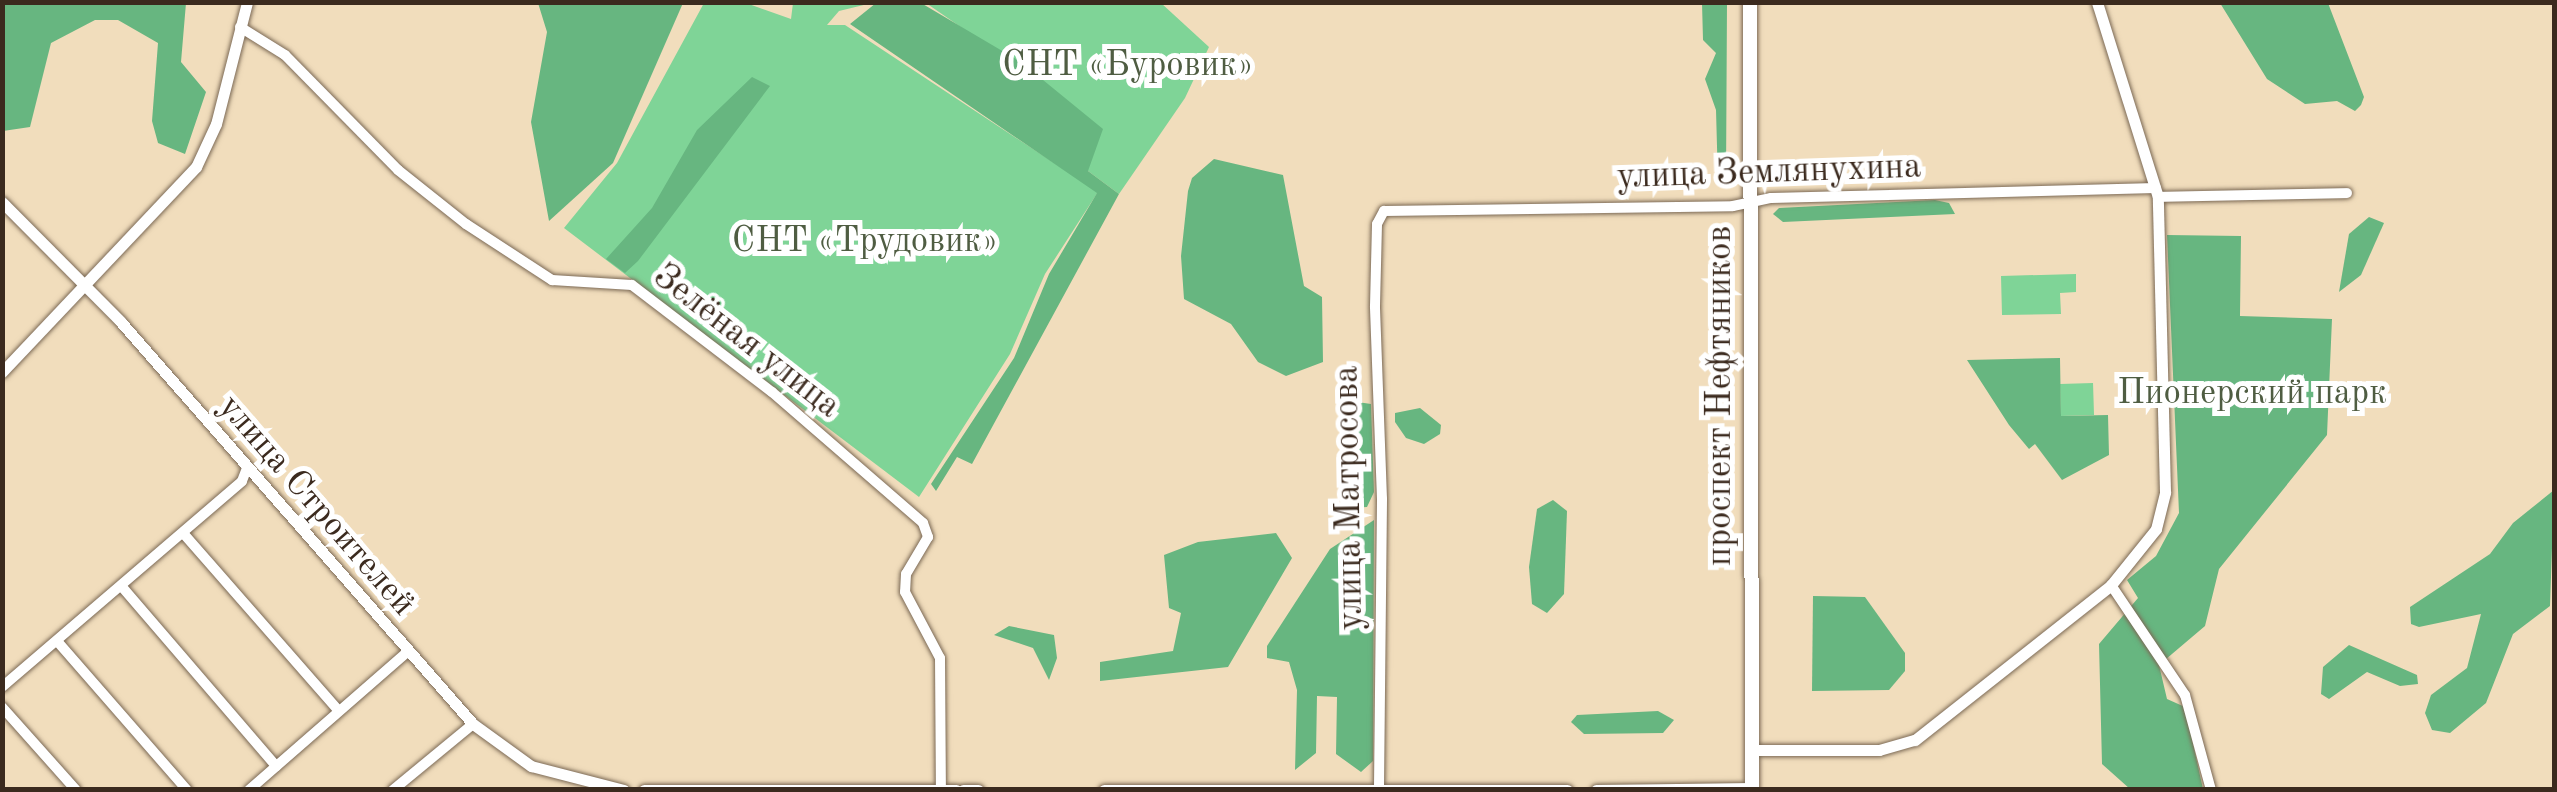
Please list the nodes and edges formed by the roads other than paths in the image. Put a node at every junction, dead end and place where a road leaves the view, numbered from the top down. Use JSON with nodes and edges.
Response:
{"nodes":[{"id":1,"x":247,"y":2,"type":"edge"},
{"id":2,"x":1750,"y":2,"type":"edge"},
{"id":3,"x":2096,"y":2,"type":"edge"},
{"id":4,"x":240,"y":27,"type":"junction"},
{"id":5,"x":2157,"y":193,"type":"junction"},
{"id":6,"x":2347,"y":193,"type":"dead end"},
{"id":7,"x":1751,"y":201,"type":"junction"},
{"id":8,"x":2,"y":202,"type":"edge"},
{"id":9,"x":1384,"y":211,"type":"joint"},
{"id":10,"x":87,"y":285,"type":"junction"},
{"id":11,"x":2,"y":372,"type":"edge"},
{"id":12,"x":247,"y":468,"type":"junction"},
{"id":13,"x":183,"y":533,"type":"junction"},
{"id":14,"x":2111,"y":585,"type":"junction"},
{"id":15,"x":122,"y":588,"type":"junction"},
{"id":16,"x":58,"y":641,"type":"junction"},
{"id":17,"x":406,"y":652,"type":"junction"},
{"id":18,"x":2,"y":687,"type":"edge"},
{"id":19,"x":2,"y":707,"type":"edge"},
{"id":20,"x":338,"y":710,"type":"junction"},
{"id":21,"x":473,"y":724,"type":"junction"},
{"id":22,"x":1751,"y":750,"type":"junction"},
{"id":23,"x":276,"y":766,"type":"junction"},
{"id":24,"x":1378,"y":787,"type":"junction"},
{"id":25,"x":941,"y":789,"type":"edge"},
{"id":26,"x":1269,"y":789,"type":"edge"},
{"id":27,"x":1752,"y":789,"type":"edge"},
{"id":28,"x":76,"y":790,"type":"edge"},
{"id":29,"x":187,"y":790,"type":"edge"},
{"id":30,"x":249,"y":790,"type":"edge"},
{"id":31,"x":393,"y":790,"type":"edge"},
{"id":32,"x":624,"y":790,"type":"edge"},
{"id":33,"x":644,"y":790,"type":"edge"},
{"id":34,"x":960,"y":790,"type":"edge"},
{"id":35,"x":978,"y":790,"type":"edge"},
{"id":36,"x":1104,"y":790,"type":"edge"},
{"id":37,"x":1566,"y":790,"type":"edge"},
{"id":38,"x":1596,"y":790,"type":"edge"},
{"id":39,"x":2211,"y":790,"type":"edge"}],
"edges":[{"from":1,"to":4,"type":"street"},
{"from":2,"to":7,"type":"main road","name":"проспект Нефтяников"},
{"from":3,"to":5,"type":"street"},
{"from":4,"to":10,"type":"street"},
{"from":4,"to":25,"type":"street","name":"Зелёная улица"},
{"from":5,"to":6,"type":"street","name":"улица Землянухина"},
{"from":5,"to":7,"type":"street","name":"улица Землянухина"},
{"from":5,"to":14,"type":"street"},
{"from":7,"to":9,"type":"street","name":"улица Землянухина"},
{"from":7,"to":22,"type":"main road","name":"проспект Нефтяников"},
{"from":8,"to":10,"type":"street","name":"улица Строителей"},
{"from":9,"to":24,"type":"street","name":"улица Матросова"},
{"from":10,"to":11,"type":"street"},
{"from":10,"to":12,"type":"street","name":"улица Строителей"},
{"from":12,"to":13,"type":"street"},
{"from":12,"to":17,"type":"street","name":"улица Строителей"},
{"from":13,"to":15,"type":"street"},
{"from":13,"to":20,"type":"street"},
{"from":14,"to":22,"type":"street"},
{"from":14,"to":39,"type":"street"},
{"from":15,"to":16,"type":"street"},
{"from":15,"to":23,"type":"street"},
{"from":16,"to":18,"type":"street"},
{"from":16,"to":29,"type":"street"},
{"from":17,"to":20,"type":"street"},
{"from":17,"to":21,"type":"street","name":"улица Строителей"},
{"from":19,"to":28,"type":"street"},
{"from":20,"to":23,"type":"street"},
{"from":21,"to":31,"type":"street"},
{"from":21,"to":32,"type":"street","name":"улица Строителей"},
{"from":22,"to":27,"type":"main road","name":"проспект Нефтяников"},
{"from":23,"to":30,"type":"street"},
{"from":24,"to":26,"type":"street"},
{"from":24,"to":37,"type":"street"},
{"from":25,"to":33,"type":"street"},
{"from":25,"to":34,"type":"street"},
{"from":26,"to":36,"type":"street"},
{"from":27,"to":38,"type":"street"},
{"from":34,"to":35,"type":"street"}]}
